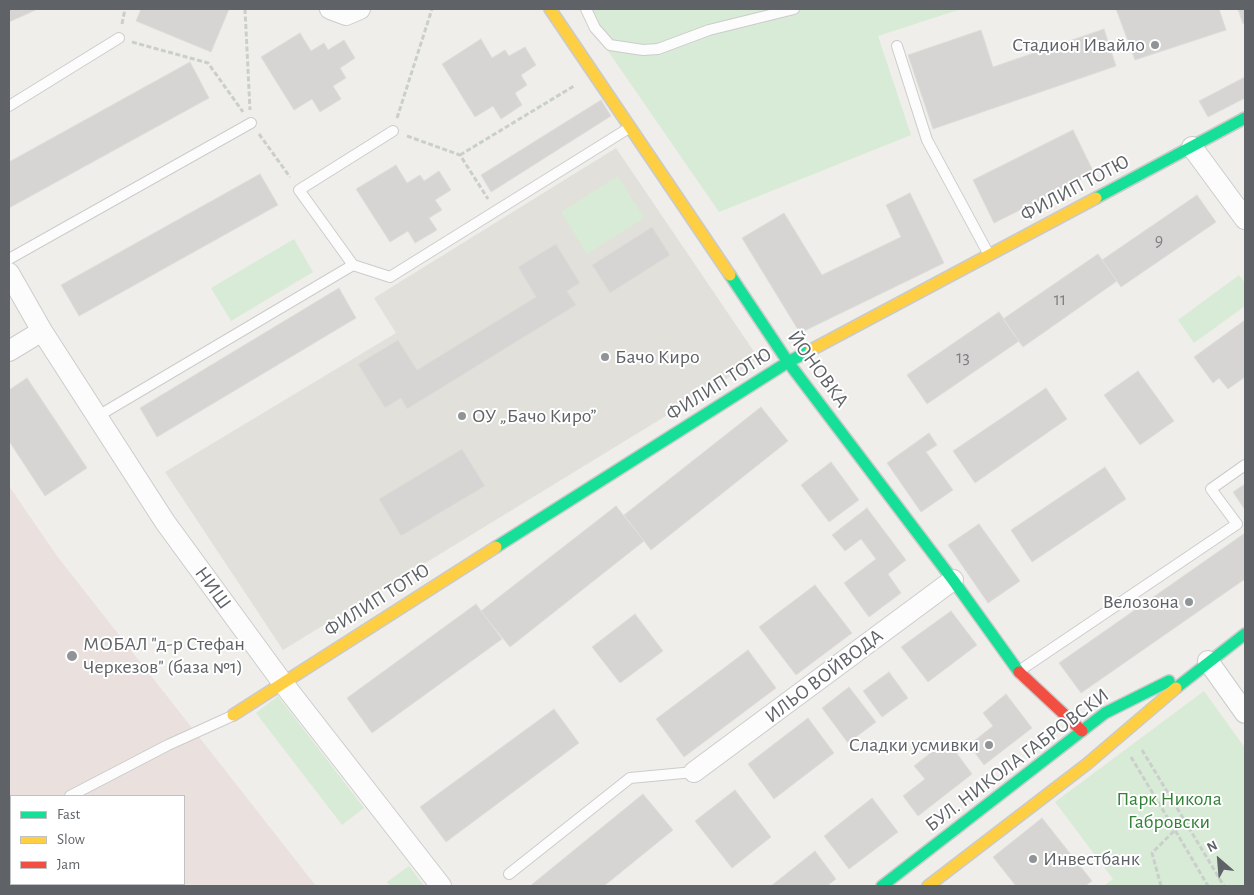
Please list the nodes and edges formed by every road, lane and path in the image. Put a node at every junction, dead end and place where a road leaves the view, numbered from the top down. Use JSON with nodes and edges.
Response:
{"nodes":[{"id":1,"x":245,"y":9,"type":"edge"},
{"id":2,"x":330,"y":9,"type":"edge"},
{"id":3,"x":360,"y":9,"type":"edge"},
{"id":4,"x":432,"y":9,"type":"edge"},
{"id":5,"x":550,"y":9,"type":"edge"},
{"id":6,"x":586,"y":9,"type":"edge"},
{"id":7,"x":794,"y":9,"type":"edge"},
{"id":8,"x":119,"y":38,"type":"joint"},
{"id":9,"x":897,"y":46,"type":"dead end"},
{"id":10,"x":594,"y":74,"type":"junction"},
{"id":11,"x":9,"y":106,"type":"edge"},
{"id":12,"x":1245,"y":118,"type":"edge"},
{"id":13,"x":251,"y":123,"type":"junction"},
{"id":14,"x":630,"y":128,"type":"junction"},
{"id":15,"x":393,"y":131,"type":"junction"},
{"id":16,"x":1192,"y":147,"type":"junction"},
{"id":17,"x":460,"y":156,"type":"junction"},
{"id":18,"x":299,"y":190,"type":"junction"},
{"id":19,"x":495,"y":211,"type":"junction"},
{"id":20,"x":1245,"y":219,"type":"edge"},
{"id":21,"x":989,"y":255,"type":"junction"},
{"id":22,"x":9,"y":259,"type":"edge"},
{"id":23,"x":353,"y":265,"type":"junction"},
{"id":24,"x":9,"y":273,"type":"edge"},
{"id":25,"x":42,"y":331,"type":"junction"},
{"id":26,"x":9,"y":351,"type":"edge"},
{"id":27,"x":788,"y":362,"type":"junction"},
{"id":28,"x":98,"y":416,"type":"junction"},
{"id":29,"x":1245,"y":465,"type":"edge"},
{"id":30,"x":953,"y":580,"type":"junction"},
{"id":31,"x":1245,"y":634,"type":"edge"},
{"id":32,"x":1208,"y":661,"type":"junction"},
{"id":33,"x":1018,"y":672,"type":"junction"},
{"id":34,"x":282,"y":682,"type":"junction"},
{"id":35,"x":1245,"y":713,"type":"edge"},
{"id":36,"x":233,"y":715,"type":"joint"},
{"id":37,"x":1129,"y":728,"type":"junction"},
{"id":38,"x":1082,"y":731,"type":"junction"},
{"id":39,"x":1119,"y":736,"type":"junction"},
{"id":40,"x":694,"y":772,"type":"joint"},
{"id":41,"x":72,"y":795,"type":"edge"},
{"id":42,"x":1175,"y":830,"type":"junction"},
{"id":43,"x":509,"y":874,"type":"dead end"},
{"id":44,"x":442,"y":886,"type":"edge"},
{"id":45,"x":882,"y":886,"type":"edge"},
{"id":46,"x":928,"y":886,"type":"edge"},
{"id":47,"x":1161,"y":886,"type":"edge"},
{"id":48,"x":1208,"y":886,"type":"edge"},
{"id":49,"x":1224,"y":886,"type":"edge"}],
"edges":[{"from":1,"to":13,"type":"path"},
{"from":2,"to":3,"type":"street"},
{"from":4,"to":15,"type":"path"},
{"from":5,"to":10,"type":"street","name":"ЙОНОВКА"},
{"from":6,"to":7,"type":"lane"},
{"from":8,"to":11,"type":"lane"},
{"from":8,"to":13,"type":"path"},
{"from":9,"to":21,"type":"lane"},
{"from":10,"to":14,"type":"street","name":"ЙОНОВКА"},
{"from":10,"to":17,"type":"path"},
{"from":12,"to":16,"type":"street","name":"ФИЛИП ТОТЮ"},
{"from":13,"to":18,"type":"path"},
{"from":13,"to":22,"type":"lane"},
{"from":14,"to":19,"type":"lane"},
{"from":14,"to":27,"type":"street","name":"ЙОНОВКА"},
{"from":15,"to":17,"type":"path"},
{"from":15,"to":18,"type":"lane"},
{"from":16,"to":20,"type":"street"},
{"from":16,"to":21,"type":"street","name":"ФИЛИП ТОТЮ"},
{"from":17,"to":19,"type":"path"},
{"from":18,"to":23,"type":"lane"},
{"from":19,"to":23,"type":"lane"},
{"from":21,"to":27,"type":"street","name":"ФИЛИП ТОТЮ"},
{"from":23,"to":28,"type":"lane"},
{"from":24,"to":25,"type":"street","name":"НИШ"},
{"from":25,"to":26,"type":"street"},
{"from":25,"to":28,"type":"street","name":"НИШ"},
{"from":27,"to":30,"type":"street","name":"ЙОНОВКА"},
{"from":27,"to":34,"type":"street","name":"ФИЛИП ТОТЮ"},
{"from":28,"to":34,"type":"street","name":"НИШ"},
{"from":29,"to":33,"type":"lane"},
{"from":30,"to":33,"type":"street","name":"ЙОНОВКА"},
{"from":30,"to":40,"type":"street","name":"ИЛЬО ВОЙВОДА"},
{"from":31,"to":32,"type":"street","name":"БУЛ. НИКОЛА ГАБРОВСКИ"},
{"from":32,"to":35,"type":"street"},
{"from":32,"to":37,"type":"street","name":"БУЛ. НИКОЛА ГАБРОВСКИ"},
{"from":32,"to":38,"type":"street","name":"БУЛ. НИКОЛА ГАБРОВСКИ"},
{"from":33,"to":38,"type":"street","name":"ЙОНОВКА"},
{"from":34,"to":36,"type":"street","name":"ФИЛИП ТОТЮ"},
{"from":34,"to":44,"type":"street","name":"НИШ"},
{"from":36,"to":41,"type":"lane"},
{"from":37,"to":39,"type":"street","name":"БУЛ. НИКОЛА ГАБРОВСКИ"},
{"from":37,"to":49,"type":"path"},
{"from":38,"to":45,"type":"street","name":"БУЛ. НИКОЛА ГАБРОВСКИ"},
{"from":39,"to":42,"type":"path"},
{"from":39,"to":46,"type":"street","name":"БУЛ. НИКОЛА ГАБРОВСКИ"},
{"from":40,"to":43,"type":"lane"},
{"from":42,"to":47,"type":"path"},
{"from":42,"to":48,"type":"path"}]}
